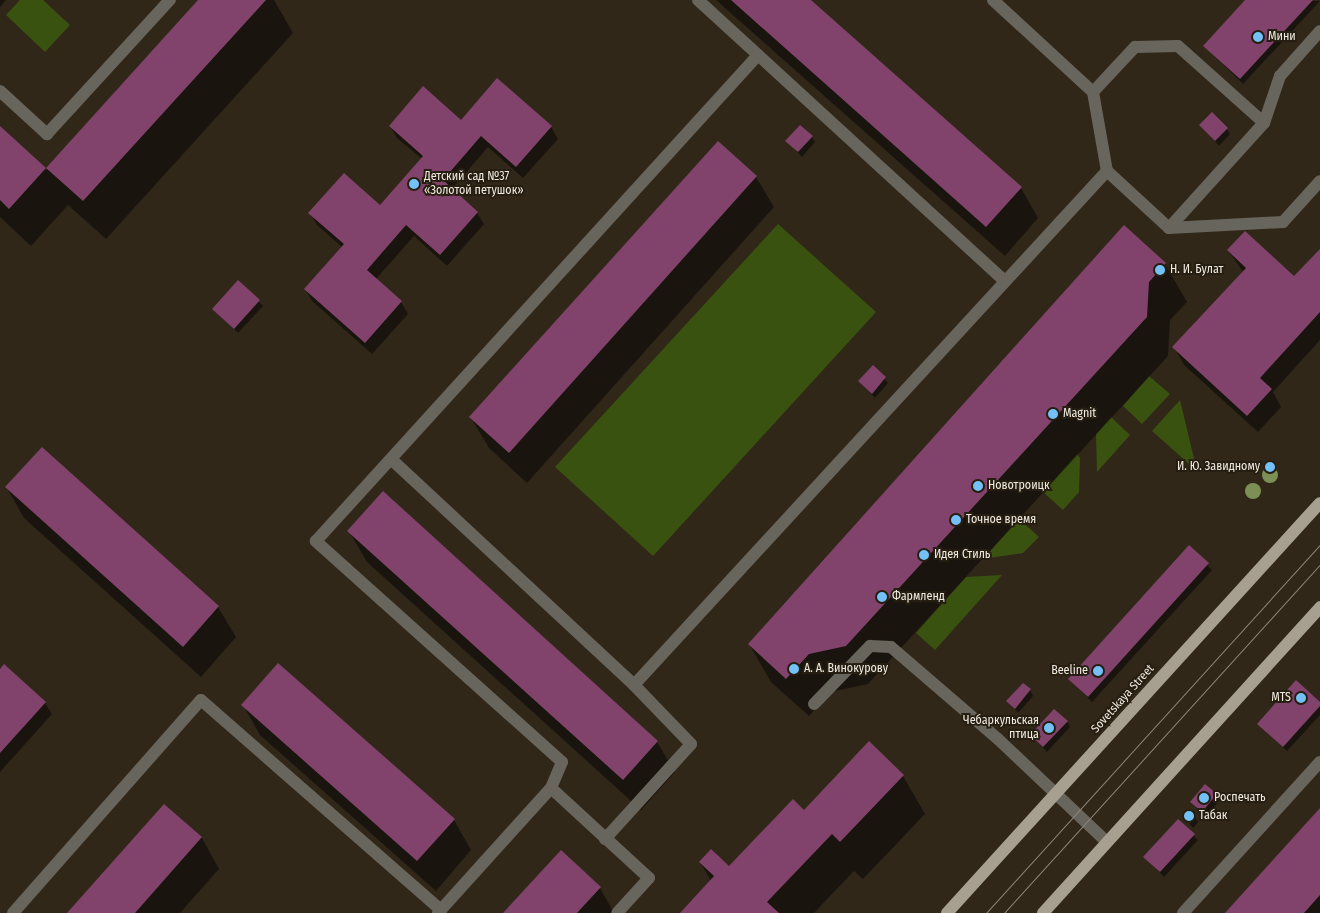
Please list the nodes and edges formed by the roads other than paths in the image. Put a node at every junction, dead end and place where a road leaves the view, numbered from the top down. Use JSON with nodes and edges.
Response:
{"nodes":[{"id":1,"x":170,"y":0,"type":"edge"},
{"id":2,"x":698,"y":0,"type":"edge"},
{"id":3,"x":993,"y":0,"type":"edge"},
{"id":4,"x":1320,"y":31,"type":"edge"},
{"id":5,"x":758,"y":55,"type":"junction"},
{"id":6,"x":0,"y":91,"type":"edge"},
{"id":7,"x":1093,"y":92,"type":"junction"},
{"id":8,"x":1264,"y":123,"type":"junction"},
{"id":9,"x":1107,"y":171,"type":"junction"},
{"id":10,"x":1320,"y":181,"type":"edge"},
{"id":11,"x":1169,"y":228,"type":"junction"},
{"id":12,"x":1005,"y":281,"type":"junction"},
{"id":13,"x":391,"y":459,"type":"junction"},
{"id":14,"x":1320,"y":503,"type":"edge"},
{"id":15,"x":1317,"y":615,"type":"edge"},
{"id":16,"x":634,"y":685,"type":"junction"},
{"id":17,"x":814,"y":704,"type":"dead end"},
{"id":18,"x":1320,"y":762,"type":"edge"},
{"id":19,"x":551,"y":788,"type":"junction"},
{"id":20,"x":1055,"y":794,"type":"junction"},
{"id":21,"x":606,"y":838,"type":"junction"},
{"id":22,"x":1107,"y":842,"type":"junction"},
{"id":23,"x":439,"y":912,"type":"edge"},
{"id":24,"x":13,"y":913,"type":"edge"},
{"id":25,"x":617,"y":913,"type":"edge"},
{"id":26,"x":946,"y":913,"type":"edge"},
{"id":27,"x":1043,"y":913,"type":"edge"},
{"id":28,"x":1183,"y":913,"type":"edge"}],
"edges":[{"from":1,"to":6,"type":"lane"},
{"from":2,"to":5,"type":"lane"},
{"from":3,"to":7,"type":"lane"},
{"from":4,"to":8,"type":"lane"},
{"from":5,"to":12,"type":"lane"},
{"from":5,"to":13,"type":"lane"},
{"from":7,"to":8,"type":"lane"},
{"from":7,"to":9,"type":"lane"},
{"from":8,"to":11,"type":"lane"},
{"from":9,"to":11,"type":"lane"},
{"from":9,"to":12,"type":"lane"},
{"from":10,"to":11,"type":"lane"},
{"from":12,"to":16,"type":"lane"},
{"from":13,"to":16,"type":"lane"},
{"from":13,"to":19,"type":"lane"},
{"from":14,"to":20,"type":"main road","name":"Sovetskaya Street"},
{"from":15,"to":22,"type":"main road"},
{"from":16,"to":21,"type":"lane"},
{"from":17,"to":20,"type":"lane"},
{"from":18,"to":28,"type":"lane"},
{"from":19,"to":21,"type":"lane"},
{"from":19,"to":23,"type":"lane"},
{"from":20,"to":22,"type":"lane"},
{"from":20,"to":26,"type":"main road","name":"Sovetskaya Street"},
{"from":21,"to":25,"type":"lane"},
{"from":22,"to":27,"type":"main road"},
{"from":23,"to":24,"type":"lane"}]}
